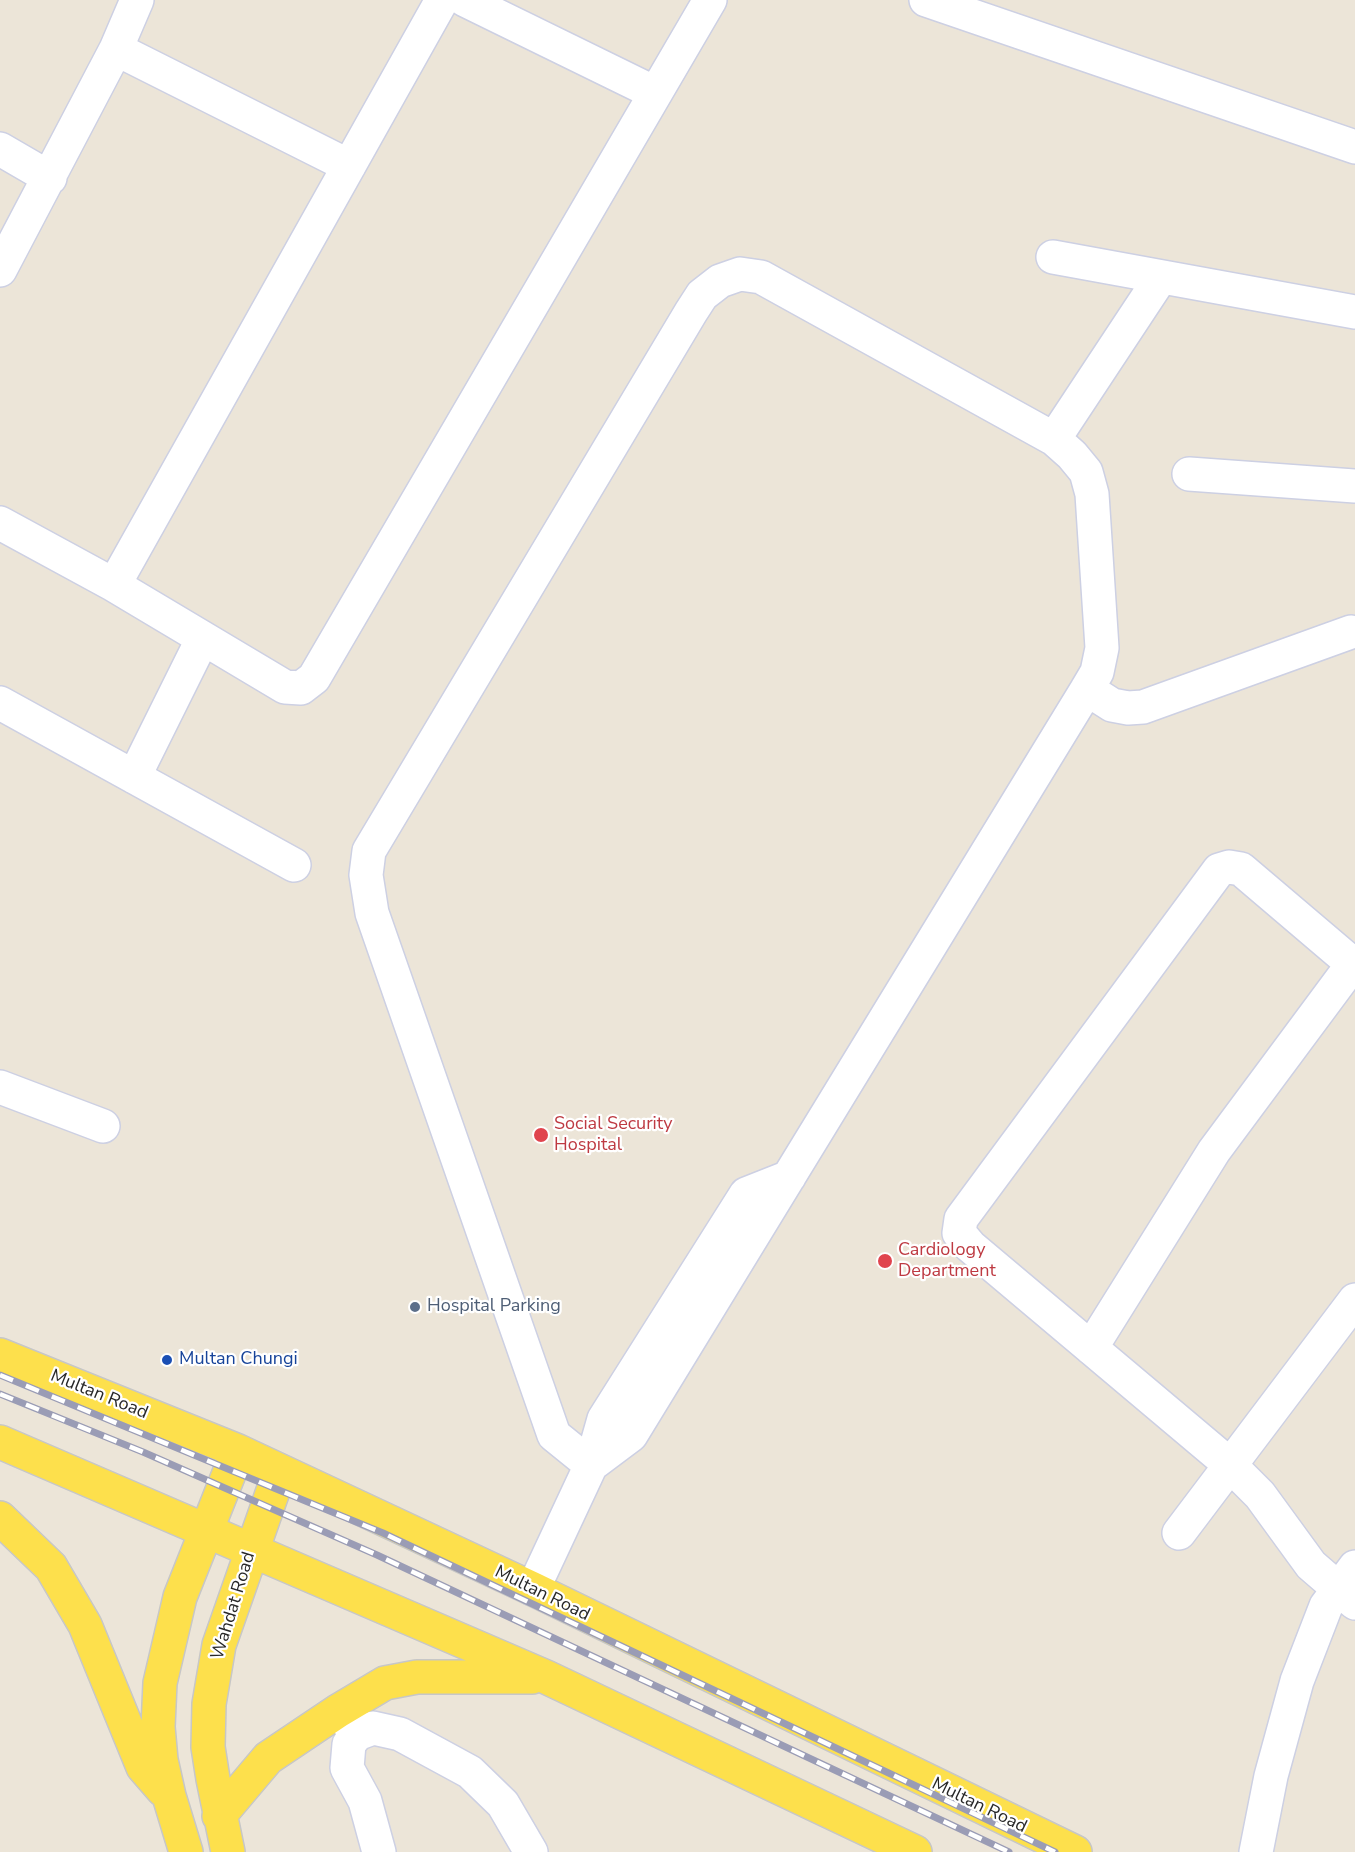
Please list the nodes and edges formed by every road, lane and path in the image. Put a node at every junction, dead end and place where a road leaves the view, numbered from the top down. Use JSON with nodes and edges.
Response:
{"nodes":[{"id":1,"x":137,"y":0,"type":"edge"},
{"id":2,"x":442,"y":0,"type":"edge"},
{"id":3,"x":465,"y":0,"type":"edge"},
{"id":4,"x":710,"y":0,"type":"edge"},
{"id":5,"x":926,"y":0,"type":"edge"},
{"id":6,"x":116,"y":49,"type":"junction"},
{"id":7,"x":655,"y":93,"type":"junction"},
{"id":8,"x":1355,"y":147,"type":"edge"},
{"id":9,"x":0,"y":149,"type":"edge"},
{"id":10,"x":349,"y":166,"type":"junction"},
{"id":11,"x":50,"y":178,"type":"junction"},
{"id":12,"x":1053,"y":257,"type":"dead end"},
{"id":13,"x":0,"y":270,"type":"edge"},
{"id":14,"x":1161,"y":277,"type":"junction"},
{"id":15,"x":1355,"y":312,"type":"edge"},
{"id":16,"x":1054,"y":439,"type":"junction"},
{"id":17,"x":1189,"y":474,"type":"dead end"},
{"id":18,"x":1355,"y":486,"type":"edge"},
{"id":19,"x":0,"y":523,"type":"edge"},
{"id":20,"x":114,"y":585,"type":"junction"},
{"id":21,"x":1351,"y":632,"type":"dead end"},
{"id":22,"x":203,"y":638,"type":"junction"},
{"id":23,"x":1088,"y":689,"type":"junction"},
{"id":24,"x":0,"y":703,"type":"edge"},
{"id":25,"x":134,"y":777,"type":"junction"},
{"id":26,"x":294,"y":865,"type":"dead end"},
{"id":27,"x":1354,"y":964,"type":"edge"},
{"id":28,"x":0,"y":1087,"type":"edge"},
{"id":29,"x":104,"y":1126,"type":"dead end"},
{"id":30,"x":1355,"y":1300,"type":"edge"},
{"id":31,"x":1091,"y":1348,"type":"junction"},
{"id":32,"x":0,"y":1355,"type":"edge"},
{"id":33,"x":0,"y":1442,"type":"edge"},
{"id":34,"x":238,"y":1451,"type":"junction"},
{"id":35,"x":1229,"y":1464,"type":"junction"},
{"id":36,"x":591,"y":1466,"type":"junction"},
{"id":37,"x":280,"y":1471,"type":"junction"},
{"id":38,"x":0,"y":1518,"type":"edge"},
{"id":39,"x":206,"y":1530,"type":"junction"},
{"id":40,"x":1179,"y":1533,"type":"dead end"},
{"id":41,"x":251,"y":1549,"type":"junction"},
{"id":42,"x":1349,"y":1587,"type":"edge"},
{"id":43,"x":533,"y":1589,"type":"junction"},
{"id":44,"x":546,"y":1677,"type":"junction"},
{"id":45,"x":348,"y":1722,"type":"junction"},
{"id":46,"x":169,"y":1796,"type":"junction"},
{"id":47,"x":219,"y":1816,"type":"junction"},
{"id":48,"x":186,"y":1852,"type":"edge"},
{"id":49,"x":228,"y":1852,"type":"edge"},
{"id":50,"x":379,"y":1852,"type":"edge"},
{"id":51,"x":531,"y":1852,"type":"edge"},
{"id":52,"x":915,"y":1852,"type":"edge"},
{"id":53,"x":1075,"y":1852,"type":"edge"},
{"id":54,"x":1256,"y":1852,"type":"edge"}],
"edges":[{"from":1,"to":6,"type":"street"},
{"from":2,"to":10,"type":"street"},
{"from":3,"to":7,"type":"street"},
{"from":4,"to":7,"type":"street"},
{"from":5,"to":8,"type":"street"},
{"from":6,"to":10,"type":"street"},
{"from":6,"to":11,"type":"street"},
{"from":7,"to":22,"type":"street"},
{"from":9,"to":11,"type":"street"},
{"from":10,"to":20,"type":"street"},
{"from":11,"to":13,"type":"street"},
{"from":12,"to":14,"type":"street"},
{"from":14,"to":15,"type":"street"},
{"from":14,"to":16,"type":"street"},
{"from":16,"to":23,"type":"street"},
{"from":16,"to":36,"type":"street"},
{"from":17,"to":18,"type":"street"},
{"from":19,"to":20,"type":"street"},
{"from":20,"to":22,"type":"street"},
{"from":21,"to":23,"type":"street"},
{"from":22,"to":25,"type":"street"},
{"from":23,"to":36,"type":"street"},
{"from":24,"to":25,"type":"street"},
{"from":25,"to":26,"type":"street"},
{"from":27,"to":31,"type":"street"},
{"from":27,"to":31,"type":"street"},
{"from":28,"to":29,"type":"street"},
{"from":30,"to":35,"type":"street"},
{"from":31,"to":35,"type":"street"},
{"from":32,"to":34,"type":"main road","name":"Multan Road"},
{"from":33,"to":39,"type":"main road"},
{"from":34,"to":37,"type":"main road","name":"Multan Road"},
{"from":34,"to":39,"type":"main road"},
{"from":35,"to":40,"type":"street"},
{"from":35,"to":42,"type":"street"},
{"from":36,"to":43,"type":"street"},
{"from":37,"to":41,"type":"main road","name":"Wahdat Road"},
{"from":37,"to":43,"type":"main road","name":"Multan Road"},
{"from":38,"to":46,"type":"main road"},
{"from":39,"to":41,"type":"main road"},
{"from":39,"to":46,"type":"main road"},
{"from":41,"to":44,"type":"main road"},
{"from":41,"to":47,"type":"main road","name":"Wahdat Road"},
{"from":42,"to":54,"type":"street"},
{"from":43,"to":53,"type":"main road","name":"Multan Road"},
{"from":44,"to":45,"type":"main road"},
{"from":44,"to":52,"type":"main road"},
{"from":45,"to":47,"type":"main road"},
{"from":45,"to":50,"type":"street"},
{"from":45,"to":51,"type":"street"},
{"from":46,"to":48,"type":"main road"},
{"from":47,"to":49,"type":"main road","name":"Wahdat Road"}]}
